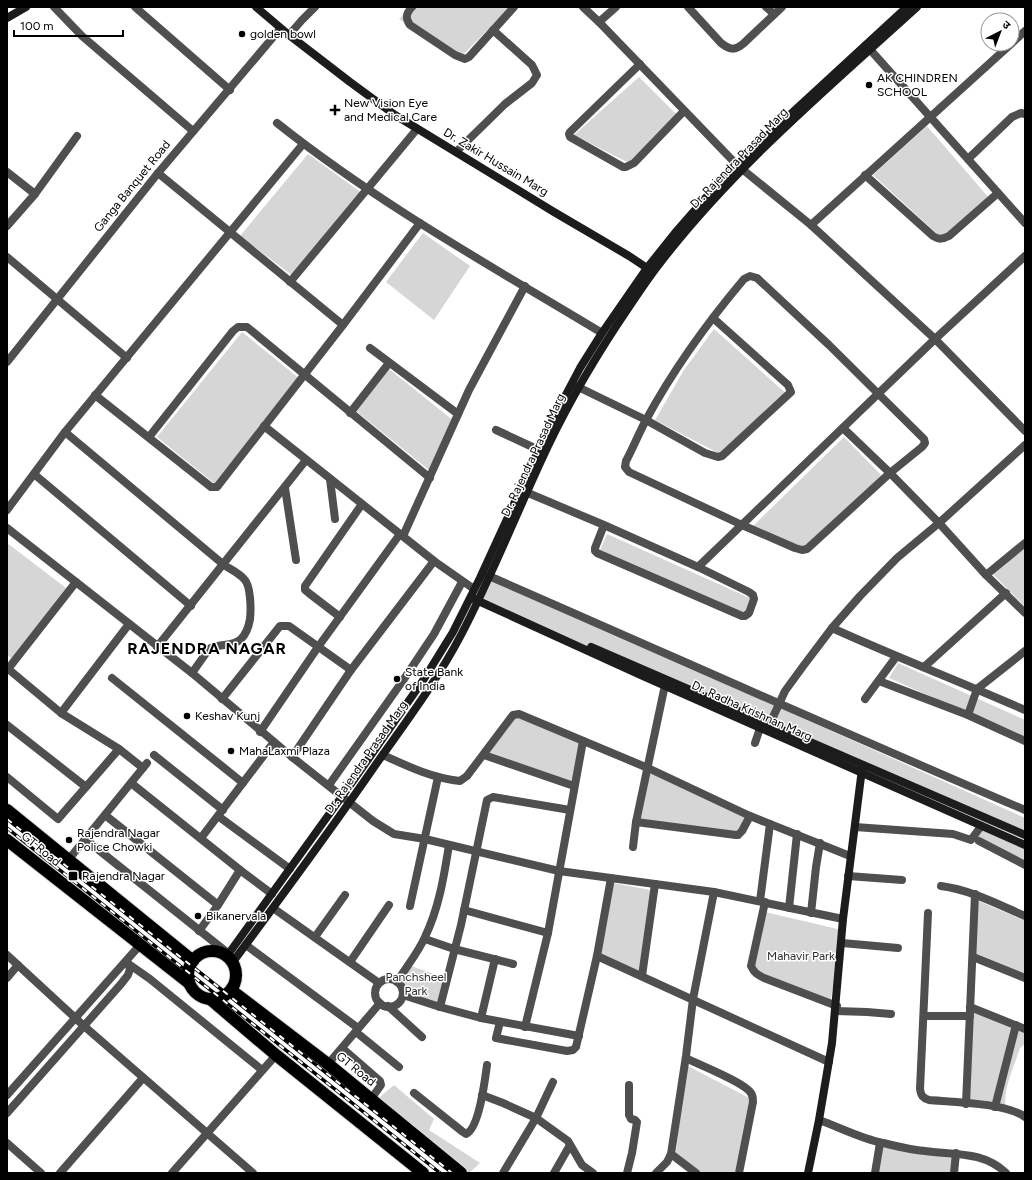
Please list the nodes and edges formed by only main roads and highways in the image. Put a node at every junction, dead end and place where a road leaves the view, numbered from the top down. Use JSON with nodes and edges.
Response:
{"nodes":[{"id":1,"x":26,"y":7,"type":"edge"},
{"id":2,"x":256,"y":7,"type":"edge"},
{"id":3,"x":907,"y":7,"type":"edge"},
{"id":4,"x":917,"y":7,"type":"edge"},
{"id":5,"x":7,"y":18,"type":"edge"},
{"id":6,"x":868,"y":47,"type":"junction"},
{"id":7,"x":650,"y":270,"type":"junction"},
{"id":8,"x":575,"y":386,"type":"junction"},
{"id":9,"x":524,"y":491,"type":"junction"},
{"id":10,"x":475,"y":596,"type":"junction"},
{"id":11,"x":766,"y":728,"type":"junction"},
{"id":12,"x":862,"y":769,"type":"junction"},
{"id":13,"x":7,"y":810,"type":"edge"},
{"id":14,"x":1025,"y":835,"type":"edge"},
{"id":15,"x":7,"y":840,"type":"edge"},
{"id":16,"x":1025,"y":845,"type":"edge"},
{"id":17,"x":229,"y":958,"type":"junction"},
{"id":18,"x":193,"y":961,"type":"junction"},
{"id":19,"x":189,"y":983,"type":"junction"},
{"id":20,"x":231,"y":990,"type":"junction"},
{"id":21,"x":210,"y":999,"type":"junction"},
{"id":22,"x":423,"y":1173,"type":"edge"},
{"id":23,"x":462,"y":1173,"type":"edge"},
{"id":24,"x":808,"y":1173,"type":"edge"}],
"edges":[{"from":1,"to":5,"type":"main road"},
{"from":2,"to":7,"type":"main road","name":"Dr. Zakir Hussain Marg"},
{"from":3,"to":6,"type":"main road","name":"Dr. Rajendra Prasad Marg"},
{"from":4,"to":6,"type":"main road","name":"Dr. Rajendra Prasad Marg"},
{"from":6,"to":7,"type":"main road","name":"Dr. Rajendra Prasad Marg"},
{"from":7,"to":8,"type":"main road","name":"Dr. Rajendra Prasad Marg"},
{"from":7,"to":8,"type":"main road","name":"Dr. Rajendra Prasad Marg"},
{"from":8,"to":9,"type":"main road","name":"Dr. Rajendra Prasad Marg"},
{"from":8,"to":9,"type":"main road","name":"Dr. Rajendra Prasad Marg"},
{"from":9,"to":10,"type":"main road","name":"Dr. Rajendra Prasad Marg"},
{"from":9,"to":10,"type":"main road","name":"Dr. Rajendra Prasad Marg"},
{"from":10,"to":11,"type":"main road"},
{"from":10,"to":11,"type":"main road","name":"Dr. Radha Krishnan Marg"},
{"from":10,"to":17,"type":"main road","name":"Dr. Rajendra Prasad Marg"},
{"from":10,"to":17,"type":"main road","name":"Dr. Rajendra Prasad Marg"},
{"from":11,"to":12,"type":"main road","name":"Dr. Radha Krishnan Marg"},
{"from":12,"to":14,"type":"main road"},
{"from":12,"to":16,"type":"main road","name":"Dr. Radha Krishnan Marg"},
{"from":12,"to":24,"type":"main road"},
{"from":13,"to":18,"type":"highway","name":"GT Road"},
{"from":15,"to":19,"type":"highway","name":"GT Road"},
{"from":17,"to":18,"type":"highway"},
{"from":17,"to":20,"type":"highway"},
{"from":18,"to":19,"type":"highway"},
{"from":19,"to":21,"type":"highway"},
{"from":20,"to":21,"type":"highway"},
{"from":20,"to":23,"type":"highway","name":"GT Road"},
{"from":21,"to":22,"type":"highway"}]}
